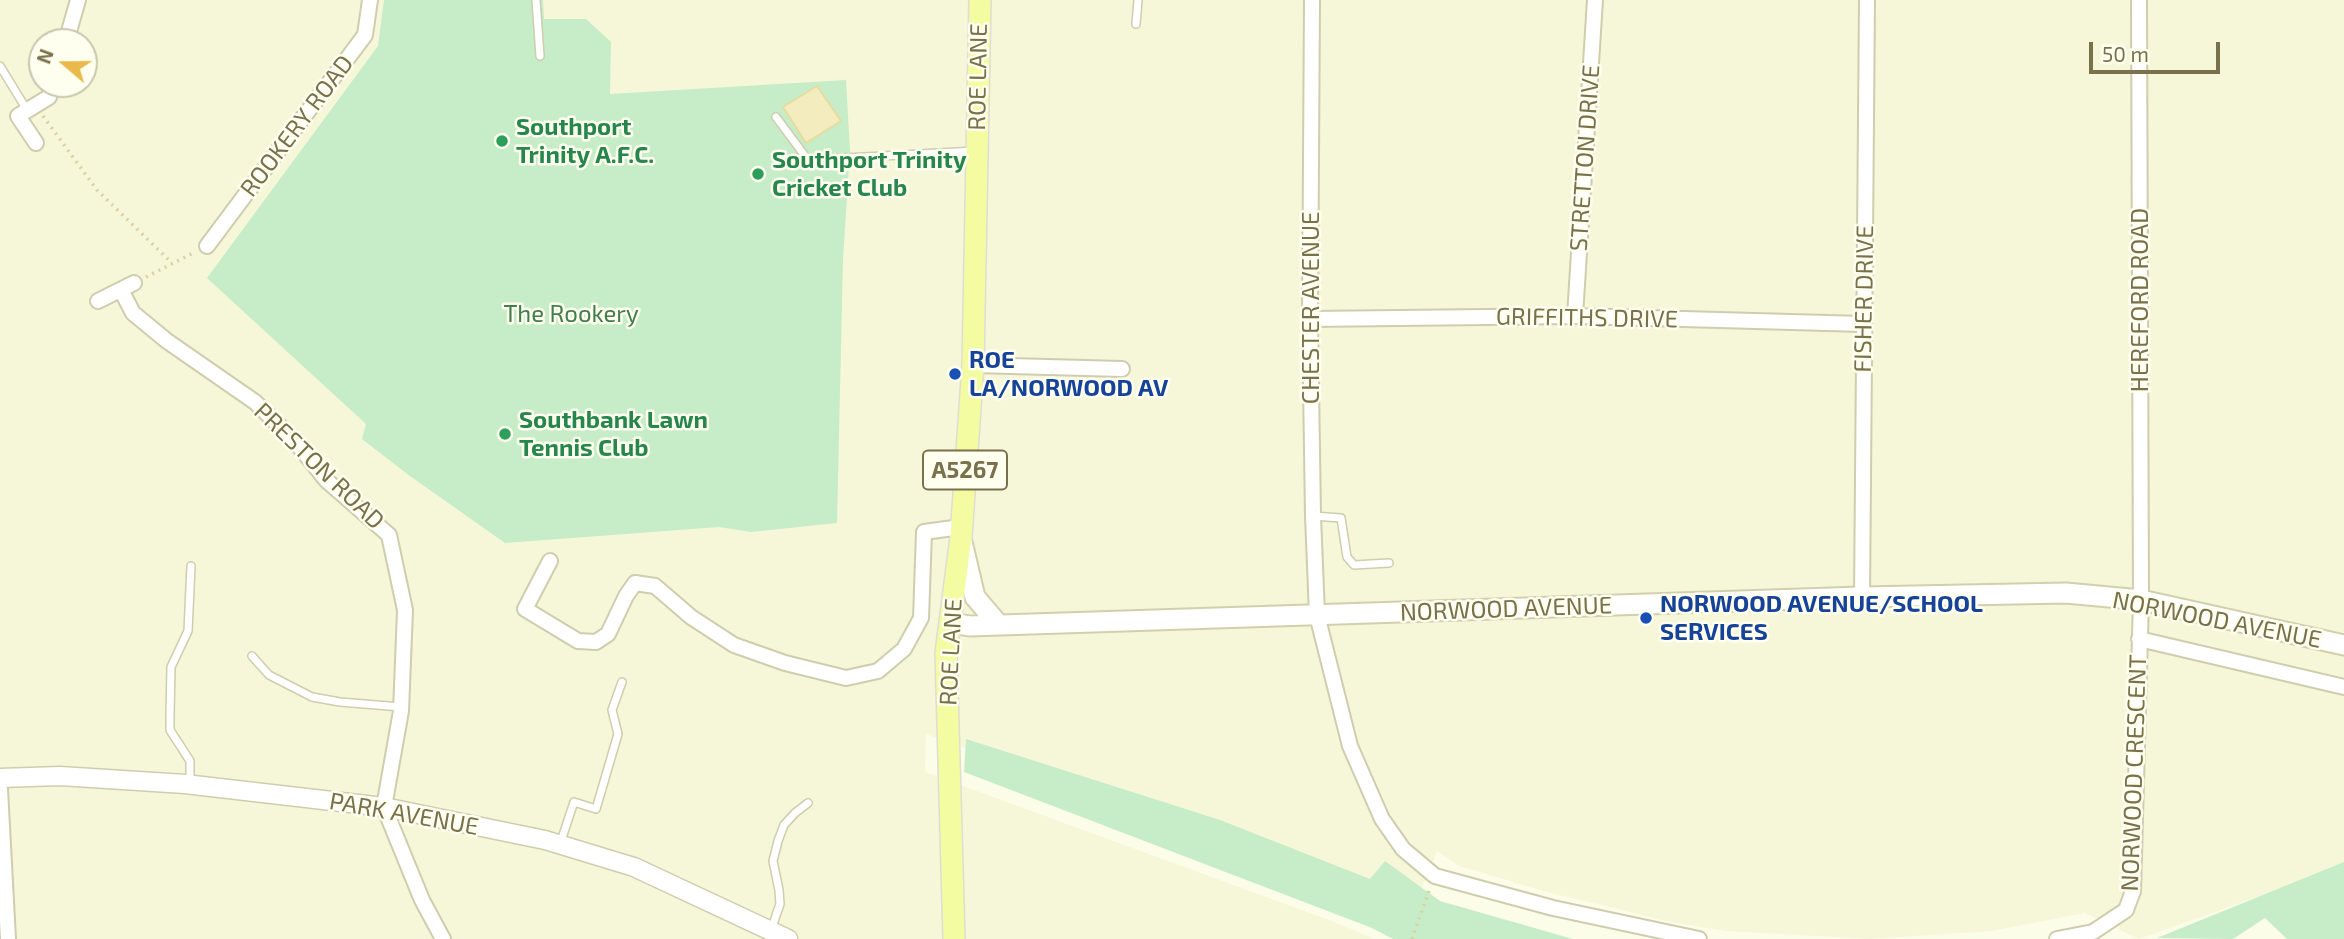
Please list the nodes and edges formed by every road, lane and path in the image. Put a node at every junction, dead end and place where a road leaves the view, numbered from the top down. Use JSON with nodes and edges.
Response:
{"nodes":[{"id":1,"x":78,"y":0,"type":"edge"},
{"id":2,"x":370,"y":0,"type":"edge"},
{"id":3,"x":536,"y":0,"type":"edge"},
{"id":4,"x":980,"y":0,"type":"edge"},
{"id":5,"x":1138,"y":0,"type":"edge"},
{"id":6,"x":1312,"y":0,"type":"edge"},
{"id":7,"x":1595,"y":0,"type":"edge"},
{"id":8,"x":1867,"y":0,"type":"edge"},
{"id":9,"x":2139,"y":0,"type":"edge"},
{"id":10,"x":1136,"y":24,"type":"dead end"},
{"id":11,"x":70,"y":28,"type":"edge"},
{"id":12,"x":540,"y":55,"type":"dead end"},
{"id":13,"x":0,"y":66,"type":"edge"},
{"id":14,"x":47,"y":98,"type":"edge"},
{"id":15,"x":31,"y":108,"type":"junction"},
{"id":16,"x":776,"y":117,"type":"dead end"},
{"id":17,"x":36,"y":143,"type":"dead end"},
{"id":18,"x":976,"y":151,"type":"junction"},
{"id":19,"x":207,"y":246,"type":"joint"},
{"id":20,"x":172,"y":263,"type":"junction"},
{"id":21,"x":134,"y":283,"type":"joint"},
{"id":22,"x":121,"y":290,"type":"junction"},
{"id":23,"x":98,"y":301,"type":"dead end"},
{"id":24,"x":1575,"y":316,"type":"junction"},
{"id":25,"x":1310,"y":320,"type":"junction"},
{"id":26,"x":1863,"y":324,"type":"junction"},
{"id":27,"x":973,"y":365,"type":"junction"},
{"id":28,"x":1122,"y":369,"type":"dead end"},
{"id":29,"x":1313,"y":516,"type":"junction"},
{"id":30,"x":961,"y":532,"type":"junction"},
{"id":31,"x":550,"y":561,"type":"dead end"},
{"id":32,"x":1389,"y":563,"type":"dead end"},
{"id":33,"x":191,"y":566,"type":"dead end"},
{"id":34,"x":1861,"y":597,"type":"junction"},
{"id":35,"x":2141,"y":600,"type":"junction"},
{"id":36,"x":1317,"y":615,"type":"junction"},
{"id":37,"x":951,"y":622,"type":"junction"},
{"id":38,"x":998,"y":624,"type":"junction"},
{"id":39,"x":2139,"y":639,"type":"junction"},
{"id":40,"x":2344,"y":645,"type":"edge"},
{"id":41,"x":252,"y":656,"type":"dead end"},
{"id":42,"x":622,"y":682,"type":"dead end"},
{"id":43,"x":2344,"y":687,"type":"edge"},
{"id":44,"x":401,"y":708,"type":"junction"},
{"id":45,"x":0,"y":778,"type":"edge"},
{"id":46,"x":190,"y":784,"type":"junction"},
{"id":47,"x":0,"y":789,"type":"edge"},
{"id":48,"x":808,"y":803,"type":"dead end"},
{"id":49,"x":384,"y":807,"type":"junction"},
{"id":50,"x":560,"y":845,"type":"junction"},
{"id":51,"x":1435,"y":876,"type":"junction"},
{"id":52,"x":771,"y":931,"type":"junction"},
{"id":53,"x":8,"y":939,"type":"edge"},
{"id":54,"x":443,"y":939,"type":"edge"},
{"id":55,"x":788,"y":939,"type":"edge"},
{"id":56,"x":954,"y":939,"type":"edge"},
{"id":57,"x":1412,"y":939,"type":"edge"},
{"id":58,"x":1699,"y":939,"type":"edge"},
{"id":59,"x":2057,"y":939,"type":"edge"}],
"edges":[{"from":1,"to":11,"type":"street"},
{"from":2,"to":19,"type":"street","name":"ROOKERY ROAD"},
{"from":3,"to":12,"type":"lane"},
{"from":4,"to":18,"type":"main road","name":"ROE LANE","number":"A5267"},
{"from":5,"to":10,"type":"lane"},
{"from":6,"to":25,"type":"street","name":"CHESTER AVENUE"},
{"from":7,"to":24,"type":"street","name":"STRETTON DRIVE"},
{"from":8,"to":26,"type":"street","name":"FISHER DRIVE"},
{"from":9,"to":35,"type":"street","name":"HEREFORD ROAD"},
{"from":13,"to":15,"type":"lane"},
{"from":14,"to":15,"type":"street"},
{"from":15,"to":17,"type":"street"},
{"from":15,"to":20,"type":"path"},
{"from":16,"to":18,"type":"lane"},
{"from":18,"to":27,"type":"main road","name":"ROE LANE","number":"A5267"},
{"from":19,"to":20,"type":"path"},
{"from":20,"to":21,"type":"path"},
{"from":21,"to":22,"type":"street"},
{"from":22,"to":23,"type":"street"},
{"from":22,"to":44,"type":"street","name":"PRESTON ROAD"},
{"from":24,"to":25,"type":"street","name":"GRIFFITHS DRIVE"},
{"from":24,"to":26,"type":"street","name":"GRIFFITHS DRIVE"},
{"from":25,"to":29,"type":"street","name":"CHESTER AVENUE"},
{"from":26,"to":34,"type":"street","name":"FISHER DRIVE"},
{"from":27,"to":28,"type":"street"},
{"from":27,"to":30,"type":"main road","name":"ROE LANE","number":"A5267"},
{"from":29,"to":32,"type":"lane"},
{"from":29,"to":36,"type":"street","name":"CHESTER AVENUE"},
{"from":30,"to":31,"type":"street"},
{"from":30,"to":37,"type":"main road","name":"ROE LANE","number":"A5267"},
{"from":30,"to":38,"type":"main road"},
{"from":33,"to":46,"type":"lane"},
{"from":34,"to":35,"type":"main road","name":"NORWOOD AVENUE"},
{"from":34,"to":36,"type":"main road","name":"NORWOOD AVENUE"},
{"from":35,"to":39,"type":"street","name":"NORWOOD CRESCENT"},
{"from":35,"to":40,"type":"main road","name":"NORWOOD AVENUE"},
{"from":36,"to":38,"type":"main road","name":"NORWOOD AVENUE"},
{"from":36,"to":51,"type":"street"},
{"from":37,"to":38,"type":"main road","name":"NORWOOD AVENUE"},
{"from":37,"to":56,"type":"main road","name":"ROE LANE","number":"A5267"},
{"from":39,"to":43,"type":"street"},
{"from":39,"to":59,"type":"street","name":"NORWOOD CRESCENT"},
{"from":41,"to":44,"type":"lane"},
{"from":42,"to":50,"type":"lane"},
{"from":44,"to":49,"type":"street","name":"PRESTON ROAD"},
{"from":45,"to":46,"type":"street","name":"PARK AVENUE"},
{"from":46,"to":49,"type":"street","name":"PARK AVENUE"},
{"from":47,"to":53,"type":"street"},
{"from":48,"to":52,"type":"lane"},
{"from":49,"to":50,"type":"street","name":"PARK AVENUE"},
{"from":49,"to":54,"type":"street"},
{"from":50,"to":52,"type":"street","name":"PARK AVENUE"},
{"from":51,"to":57,"type":"path"},
{"from":51,"to":58,"type":"street"},
{"from":52,"to":55,"type":"street","name":"PARK AVENUE"}]}
